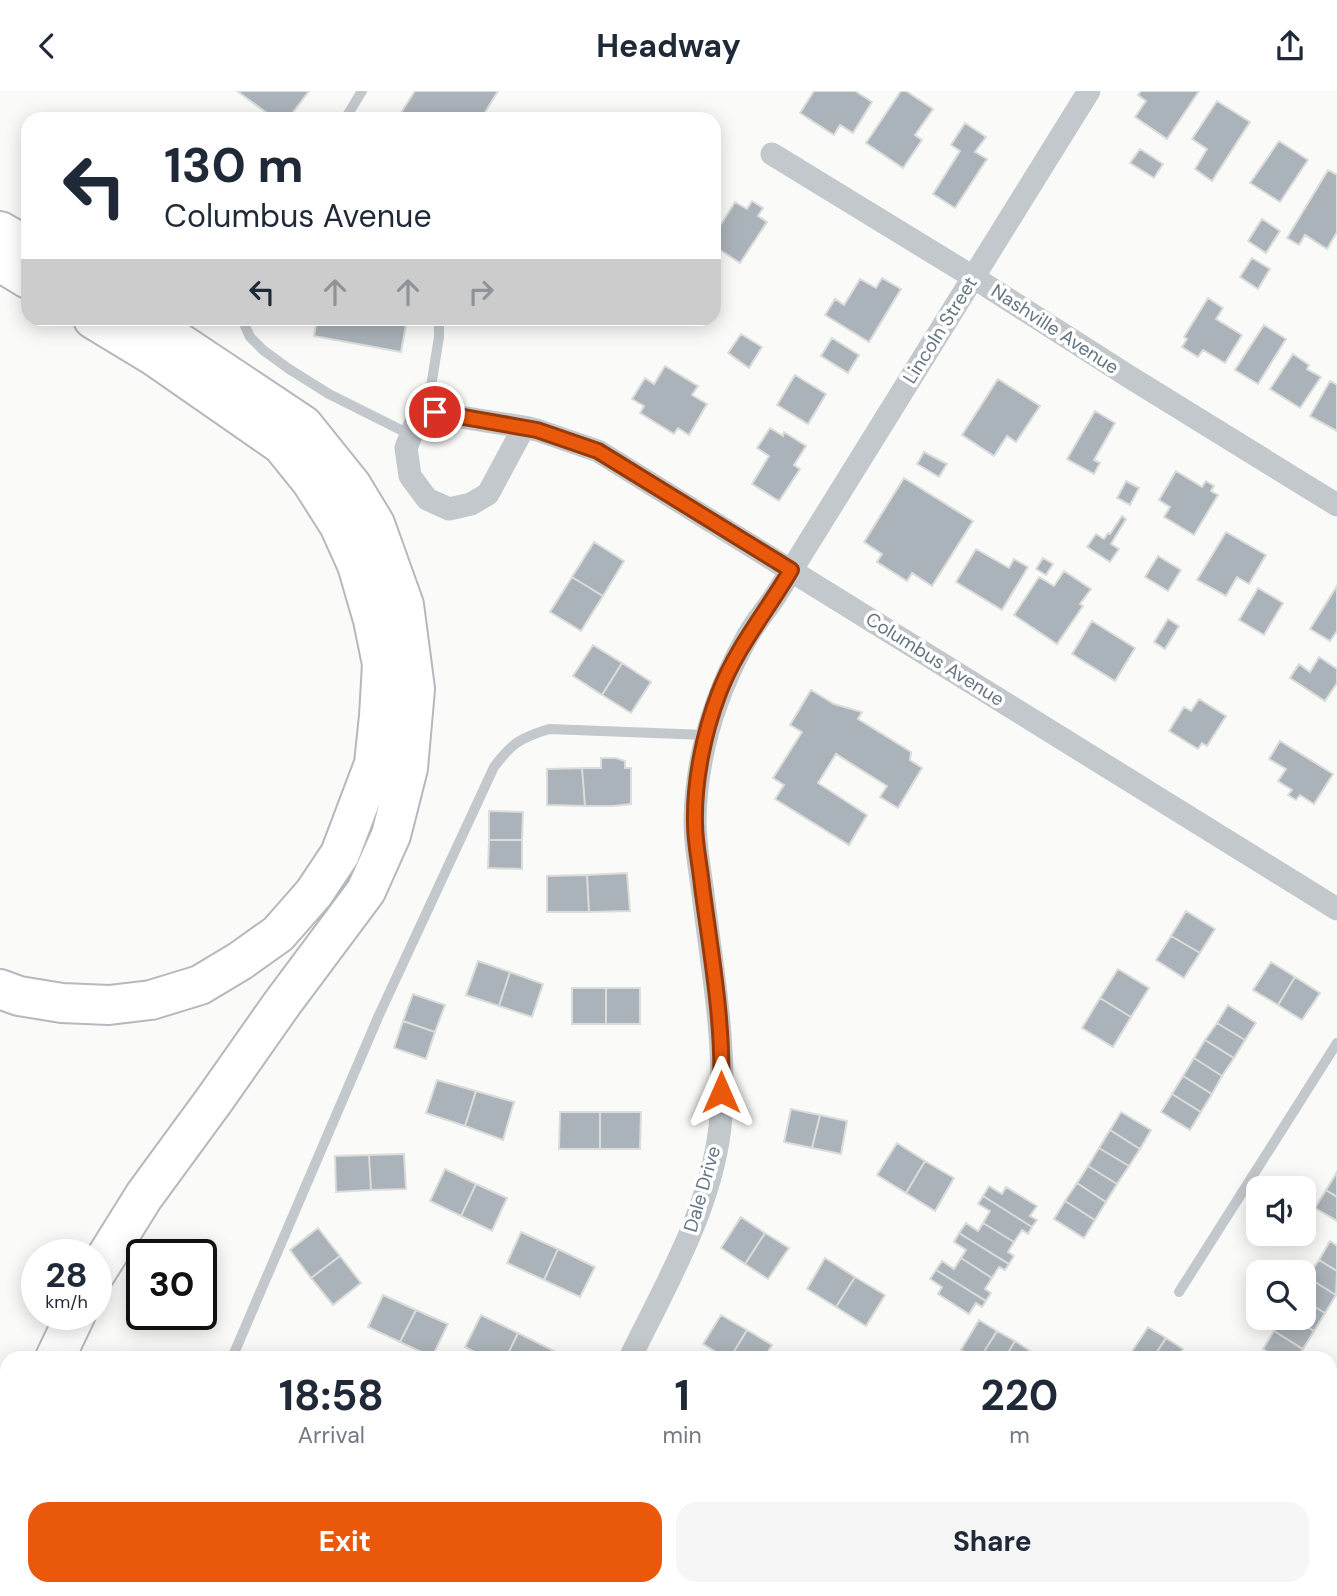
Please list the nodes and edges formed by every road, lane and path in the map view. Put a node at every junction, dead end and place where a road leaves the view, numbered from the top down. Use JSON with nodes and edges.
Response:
{"nodes":[{"id":1,"x":362,"y":91,"type":"edge"},
{"id":2,"x":1089,"y":91,"type":"edge"},
{"id":3,"x":349,"y":112,"type":"edge"},
{"id":4,"x":772,"y":154,"type":"dead end"},
{"id":5,"x":0,"y":231,"type":"edge"},
{"id":6,"x":21,"y":243,"type":"edge"},
{"id":7,"x":0,"y":262,"type":"edge"},
{"id":8,"x":21,"y":275,"type":"edge"},
{"id":9,"x":973,"y":277,"type":"junction"},
{"id":10,"x":105,"y":326,"type":"edge"},
{"id":11,"x":153,"y":326,"type":"edge"},
{"id":12,"x":245,"y":326,"type":"edge"},
{"id":13,"x":439,"y":326,"type":"edge"},
{"id":14,"x":426,"y":417,"type":"junction"},
{"id":15,"x":524,"y":427,"type":"junction"},
{"id":16,"x":293,"y":435,"type":"junction"},
{"id":17,"x":411,"y":435,"type":"junction"},
{"id":18,"x":1337,"y":505,"type":"edge"},
{"id":19,"x":791,"y":570,"type":"junction"},
{"id":20,"x":706,"y":736,"type":"junction"},
{"id":21,"x":1337,"y":909,"type":"edge"},
{"id":22,"x":0,"y":989,"type":"edge"},
{"id":23,"x":1337,"y":1042,"type":"edge"},
{"id":24,"x":112,"y":1247,"type":"edge"},
{"id":25,"x":1179,"y":1292,"type":"dead end"},
{"id":26,"x":68,"y":1330,"type":"edge"},
{"id":27,"x":58,"y":1351,"type":"edge"},
{"id":28,"x":235,"y":1351,"type":"edge"},
{"id":29,"x":633,"y":1351,"type":"edge"}],
"edges":[{"from":1,"to":3,"type":"lane"},
{"from":2,"to":9,"type":"street","name":"Lincoln Street"},
{"from":4,"to":9,"type":"street","name":"Nashville Avenue"},
{"from":5,"to":6,"type":"highway"},
{"from":7,"to":8,"type":"highway"},
{"from":9,"to":18,"type":"street","name":"Nashville Avenue"},
{"from":9,"to":19,"type":"street","name":"Lincoln Street"},
{"from":10,"to":16,"type":"highway"},
{"from":11,"to":16,"type":"highway"},
{"from":12,"to":17,"type":"lane"},
{"from":13,"to":14,"type":"lane"},
{"from":14,"to":15,"type":"street","name":"Columbus Avenue"},
{"from":14,"to":17,"type":"street"},
{"from":15,"to":17,"type":"street"},
{"from":15,"to":19,"type":"street","name":"Columbus Avenue"},
{"from":16,"to":22,"type":"highway"},
{"from":16,"to":24,"type":"highway"},
{"from":19,"to":20,"type":"street","name":"Dale Drive"},
{"from":19,"to":21,"type":"street","name":"Columbus Avenue"},
{"from":20,"to":28,"type":"lane"},
{"from":20,"to":29,"type":"street","name":"Dale Drive"},
{"from":23,"to":25,"type":"lane"},
{"from":26,"to":27,"type":"highway"}]}
